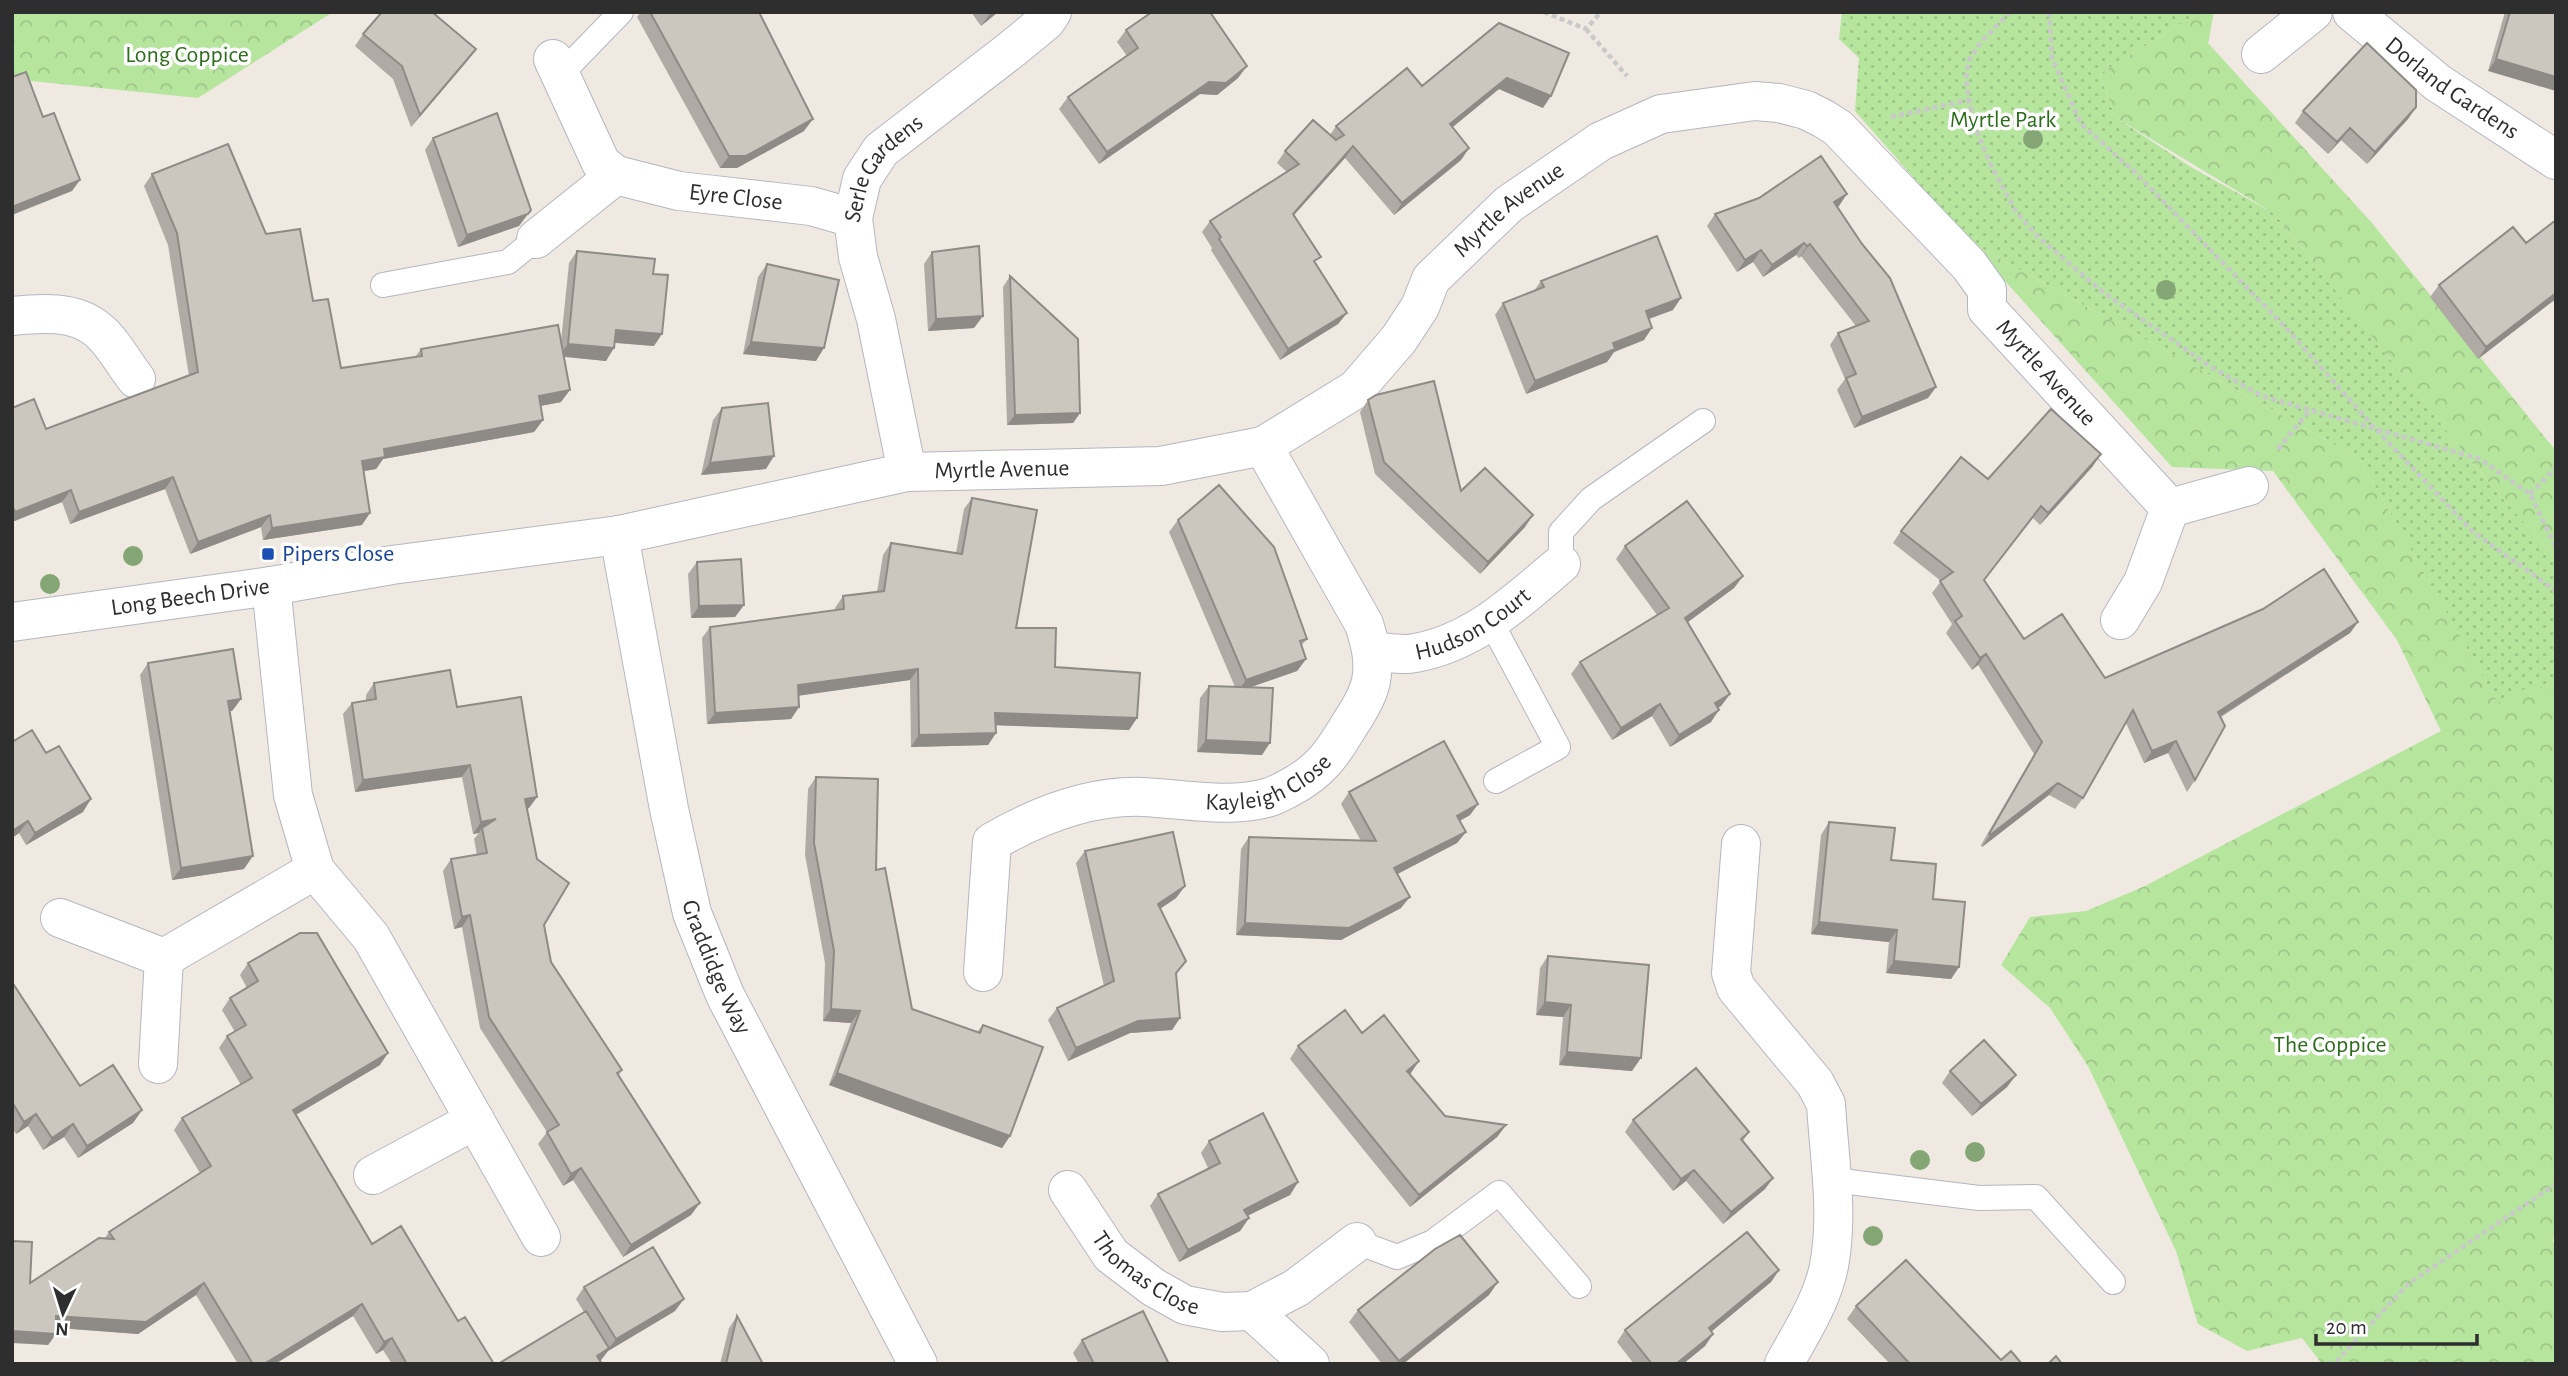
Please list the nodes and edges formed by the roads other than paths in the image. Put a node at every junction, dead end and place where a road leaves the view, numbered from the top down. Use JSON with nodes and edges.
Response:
{"nodes":[{"id":1,"x":621,"y":12,"type":"edge"},
{"id":2,"x":1052,"y":12,"type":"edge"},
{"id":3,"x":2313,"y":12,"type":"edge"},
{"id":4,"x":2352,"y":12,"type":"edge"},
{"id":5,"x":2261,"y":54,"type":"dead end"},
{"id":6,"x":556,"y":67,"type":"joint"},
{"id":7,"x":2556,"y":160,"type":"edge"},
{"id":8,"x":616,"y":175,"type":"junction"},
{"id":9,"x":853,"y":218,"type":"junction"},
{"id":10,"x":536,"y":239,"type":"joint"},
{"id":11,"x":383,"y":285,"type":"dead end"},
{"id":12,"x":12,"y":316,"type":"edge"},
{"id":13,"x":136,"y":379,"type":"dead end"},
{"id":14,"x":1703,"y":421,"type":"dead end"},
{"id":15,"x":1262,"y":446,"type":"junction"},
{"id":16,"x":907,"y":472,"type":"junction"},
{"id":17,"x":2249,"y":486,"type":"dead end"},
{"id":18,"x":2170,"y":508,"type":"junction"},
{"id":19,"x":619,"y":535,"type":"junction"},
{"id":20,"x":1561,"y":564,"type":"joint"},
{"id":21,"x":271,"y":586,"type":"junction"},
{"id":22,"x":2120,"y":620,"type":"dead end"},
{"id":23,"x":12,"y":622,"type":"edge"},
{"id":24,"x":1491,"y":622,"type":"junction"},
{"id":25,"x":1372,"y":651,"type":"junction"},
{"id":26,"x":1496,"y":780,"type":"dead end"},
{"id":27,"x":1741,"y":844,"type":"dead end"},
{"id":28,"x":316,"y":870,"type":"junction"},
{"id":29,"x":60,"y":918,"type":"dead end"},
{"id":30,"x":164,"y":958,"type":"junction"},
{"id":31,"x":983,"y":972,"type":"dead end"},
{"id":32,"x":159,"y":1064,"type":"dead end"},
{"id":33,"x":475,"y":1120,"type":"junction"},
{"id":34,"x":373,"y":1175,"type":"dead end"},
{"id":35,"x":1833,"y":1180,"type":"junction"},
{"id":36,"x":1068,"y":1190,"type":"dead end"},
{"id":37,"x":541,"y":1237,"type":"dead end"},
{"id":38,"x":1357,"y":1242,"type":"joint"},
{"id":39,"x":2113,"y":1282,"type":"dead end"},
{"id":40,"x":1579,"y":1286,"type":"dead end"},
{"id":41,"x":1252,"y":1311,"type":"junction"},
{"id":42,"x":918,"y":1364,"type":"edge"},
{"id":43,"x":1310,"y":1364,"type":"edge"},
{"id":44,"x":1784,"y":1364,"type":"edge"}],
"edges":[{"from":1,"to":6,"type":"lane"},
{"from":2,"to":9,"type":"street","name":"Serle Gardens"},
{"from":3,"to":5,"type":"street"},
{"from":4,"to":7,"type":"street","name":"Dorland Gardens"},
{"from":6,"to":8,"type":"street"},
{"from":8,"to":9,"type":"street","name":"Eyre Close"},
{"from":8,"to":10,"type":"street"},
{"from":9,"to":16,"type":"street","name":"Serle Gardens"},
{"from":10,"to":11,"type":"lane"},
{"from":12,"to":13,"type":"street"},
{"from":14,"to":20,"type":"lane"},
{"from":15,"to":16,"type":"street","name":"Myrtle Avenue"},
{"from":15,"to":18,"type":"street","name":"Myrtle Avenue"},
{"from":15,"to":25,"type":"street","name":"Kayleigh Close"},
{"from":16,"to":19,"type":"street","name":"Myrtle Avenue"},
{"from":17,"to":18,"type":"street"},
{"from":18,"to":22,"type":"street"},
{"from":19,"to":21,"type":"street","name":"Long Beech Drive"},
{"from":19,"to":42,"type":"street","name":"Graddidge Way"},
{"from":20,"to":24,"type":"street","name":"Hudson Court"},
{"from":21,"to":23,"type":"street","name":"Long Beech Drive"},
{"from":21,"to":28,"type":"street"},
{"from":24,"to":25,"type":"street","name":"Hudson Court"},
{"from":24,"to":26,"type":"lane"},
{"from":25,"to":31,"type":"street","name":"Kayleigh Close"},
{"from":27,"to":35,"type":"street"},
{"from":28,"to":30,"type":"street"},
{"from":28,"to":33,"type":"street"},
{"from":29,"to":30,"type":"street"},
{"from":30,"to":32,"type":"street"},
{"from":33,"to":34,"type":"street"},
{"from":33,"to":37,"type":"street"},
{"from":35,"to":39,"type":"lane"},
{"from":35,"to":44,"type":"street"},
{"from":36,"to":41,"type":"street","name":"Thomas Close"},
{"from":38,"to":40,"type":"lane"},
{"from":38,"to":41,"type":"street","name":"Thomas Close"},
{"from":41,"to":43,"type":"street"}]}
